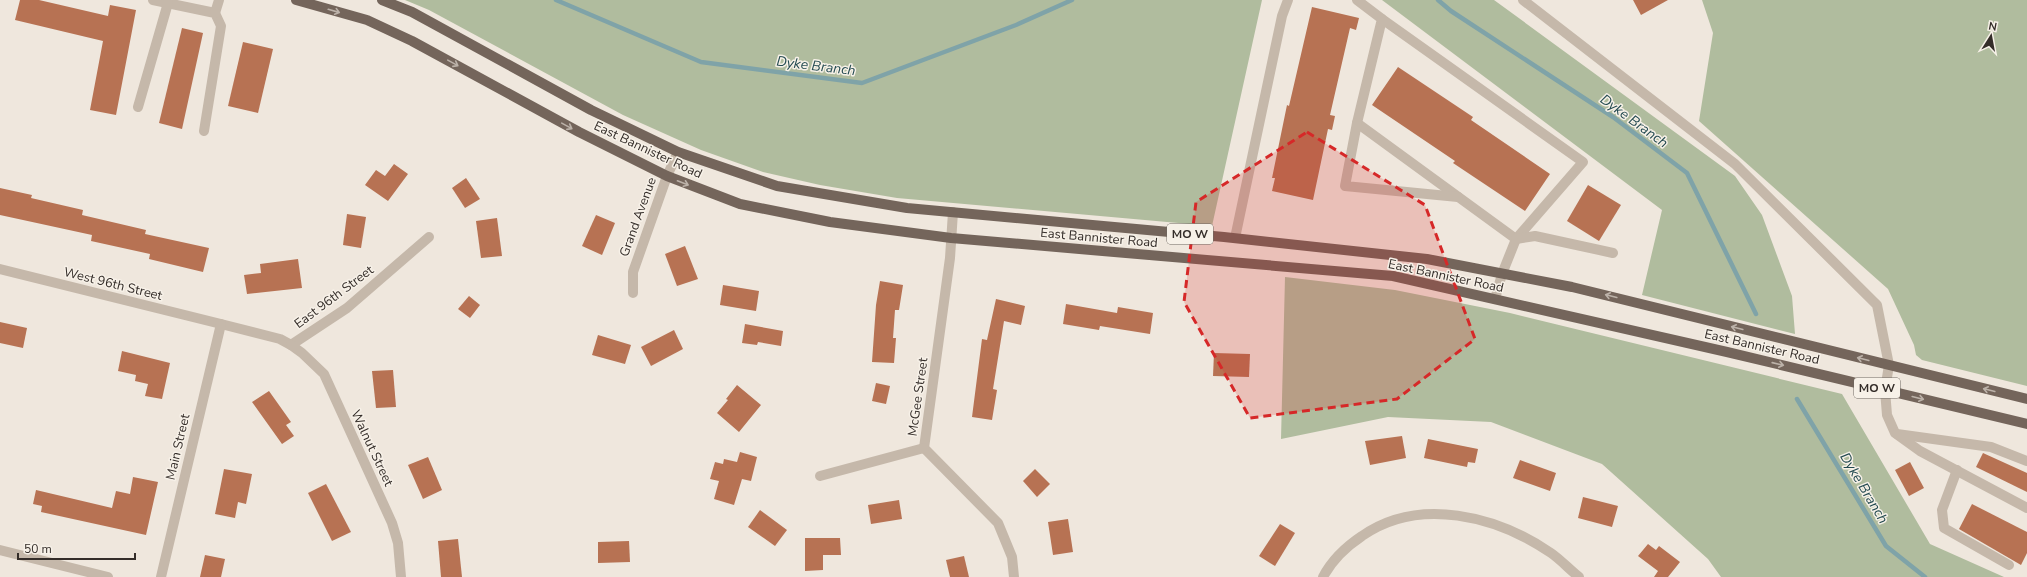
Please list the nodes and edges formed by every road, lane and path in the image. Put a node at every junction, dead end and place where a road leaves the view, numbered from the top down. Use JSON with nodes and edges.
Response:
{"nodes":[{"id":1,"x":153,"y":0,"type":"edge"},
{"id":2,"x":219,"y":0,"type":"edge"},
{"id":3,"x":296,"y":0,"type":"edge"},
{"id":4,"x":382,"y":0,"type":"edge"},
{"id":5,"x":1288,"y":0,"type":"edge"},
{"id":6,"x":1357,"y":0,"type":"edge"},
{"id":7,"x":1523,"y":0,"type":"edge"},
{"id":8,"x":168,"y":3,"type":"junction"},
{"id":9,"x":215,"y":13,"type":"junction"},
{"id":10,"x":1382,"y":19,"type":"junction"},
{"id":11,"x":138,"y":107,"type":"dead end"},
{"id":12,"x":1356,"y":122,"type":"junction"},
{"id":13,"x":204,"y":131,"type":"dead end"},
{"id":14,"x":678,"y":152,"type":"junction"},
{"id":15,"x":667,"y":176,"type":"junction"},
{"id":16,"x":1458,"y":196,"type":"junction"},
{"id":17,"x":953,"y":212,"type":"junction"},
{"id":18,"x":429,"y":237,"type":"dead end"},
{"id":19,"x":951,"y":238,"type":"junction"},
{"id":20,"x":1234,"y":238,"type":"junction"},
{"id":21,"x":1516,"y":239,"type":"junction"},
{"id":22,"x":1613,"y":253,"type":"dead end"},
{"id":23,"x":0,"y":269,"type":"edge"},
{"id":24,"x":1502,"y":274,"type":"junction"},
{"id":25,"x":633,"y":293,"type":"dead end"},
{"id":26,"x":1495,"y":299,"type":"junction"},
{"id":27,"x":221,"y":324,"type":"junction"},
{"id":28,"x":291,"y":345,"type":"junction"},
{"id":29,"x":1889,"y":365,"type":"junction"},
{"id":30,"x":1885,"y":390,"type":"junction"},
{"id":31,"x":2027,"y":399,"type":"edge"},
{"id":32,"x":2027,"y":424,"type":"edge"},
{"id":33,"x":1895,"y":433,"type":"junction"},
{"id":34,"x":924,"y":448,"type":"junction"},
{"id":35,"x":2027,"y":461,"type":"edge"},
{"id":36,"x":1957,"y":470,"type":"junction"},
{"id":37,"x":820,"y":476,"type":"dead end"},
{"id":38,"x":2027,"y":508,"type":"edge"},
{"id":39,"x":0,"y":550,"type":"edge"},
{"id":40,"x":2009,"y":565,"type":"dead end"},
{"id":41,"x":108,"y":577,"type":"edge"},
{"id":42,"x":162,"y":577,"type":"edge"},
{"id":43,"x":401,"y":577,"type":"edge"},
{"id":44,"x":1014,"y":577,"type":"edge"},
{"id":45,"x":1323,"y":577,"type":"edge"},
{"id":46,"x":1579,"y":577,"type":"edge"}],
"edges":[{"from":1,"to":8,"type":"street"},
{"from":2,"to":9,"type":"street"},
{"from":3,"to":15,"type":"main road","name":"East Bannister Road","number":"MO W","one_way":true},
{"from":4,"to":14,"type":"main road","name":"East Bannister Road","number":"MO W"},
{"from":5,"to":20,"type":"street"},
{"from":6,"to":10,"type":"street"},
{"from":7,"to":29,"type":"street"},
{"from":8,"to":9,"type":"street"},
{"from":8,"to":11,"type":"street"},
{"from":9,"to":13,"type":"street"},
{"from":10,"to":12,"type":"street"},
{"from":10,"to":21,"type":"street"},
{"from":12,"to":16,"type":"street"},
{"from":12,"to":16,"type":"street"},
{"from":14,"to":15,"type":"street","name":"Grand Avenue"},
{"from":14,"to":17,"type":"main road","name":"East Bannister Road","number":"MO W"},
{"from":15,"to":19,"type":"main road","name":"East Bannister Road","number":"MO W","one_way":true},
{"from":15,"to":25,"type":"street","name":"Grand Avenue"},
{"from":16,"to":21,"type":"street"},
{"from":17,"to":19,"type":"street","name":"McGee Street"},
{"from":17,"to":20,"type":"main road","name":"East Bannister Road","number":"MO W"},
{"from":18,"to":28,"type":"street","name":"East 96th Street"},
{"from":19,"to":26,"type":"main road","name":"East Bannister Road","number":"MO W"},
{"from":19,"to":34,"type":"street","name":"McGee Street"},
{"from":20,"to":24,"type":"main road","name":"East Bannister Road","number":"MO W"},
{"from":21,"to":22,"type":"street"},
{"from":21,"to":24,"type":"street"},
{"from":23,"to":27,"type":"street","name":"West 96th Street"},
{"from":24,"to":26,"type":"street"},
{"from":29,"to":24,"type":"main road","name":"East Bannister Road","number":"MO W","one_way":true},
{"from":26,"to":30,"type":"main road","name":"East Bannister Road","number":"MO W","one_way":true},
{"from":27,"to":28,"type":"street","name":"East 96th Street"},
{"from":27,"to":42,"type":"street","name":"Main Street"},
{"from":28,"to":43,"type":"street","name":"Walnut Street"},
{"from":29,"to":30,"type":"street"},
{"from":31,"to":29,"type":"main road","name":"East Bannister Road","number":"MO W","one_way":true},
{"from":30,"to":32,"type":"main road","name":"East Bannister Road","number":"MO W","one_way":true},
{"from":30,"to":33,"type":"street"},
{"from":33,"to":35,"type":"street"},
{"from":33,"to":36,"type":"street"},
{"from":34,"to":37,"type":"street"},
{"from":34,"to":44,"type":"street","name":"McGee Street"},
{"from":36,"to":38,"type":"street"},
{"from":36,"to":40,"type":"street"},
{"from":39,"to":41,"type":"street"},
{"from":45,"to":46,"type":"street"}]}
